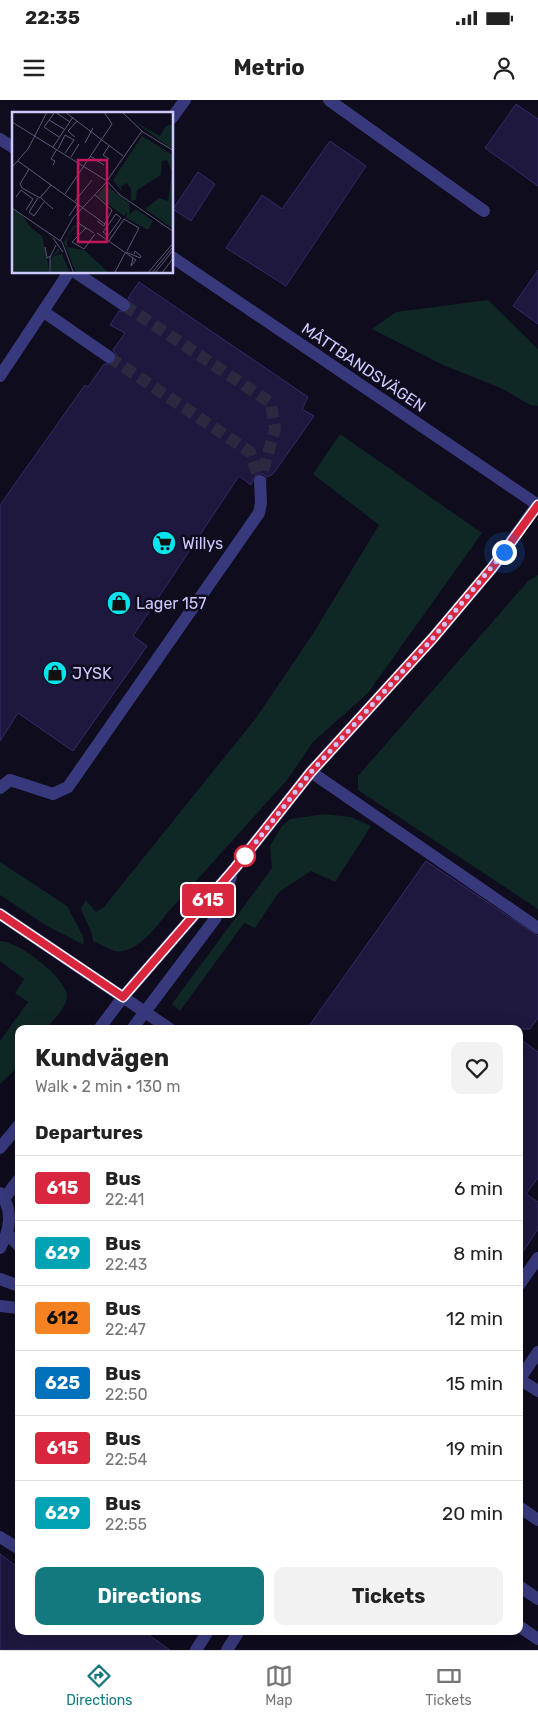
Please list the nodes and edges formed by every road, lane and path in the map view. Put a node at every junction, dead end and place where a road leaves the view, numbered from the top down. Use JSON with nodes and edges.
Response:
{"nodes":[{"id":1,"x":185,"y":100,"type":"edge"},
{"id":2,"x":329,"y":100,"type":"edge"},
{"id":3,"x":174,"y":115,"type":"edge"},
{"id":4,"x":0,"y":139,"type":"edge"},
{"id":5,"x":12,"y":147,"type":"edge"},
{"id":6,"x":484,"y":211,"type":"dead end"},
{"id":7,"x":174,"y":258,"type":"edge"},
{"id":8,"x":68,"y":274,"type":"edge"},
{"id":9,"x":78,"y":274,"type":"edge"},
{"id":10,"x":124,"y":305,"type":"tunnel mouth"},
{"id":11,"x":44,"y":312,"type":"junction"},
{"id":12,"x":109,"y":357,"type":"tunnel mouth"},
{"id":13,"x":0,"y":376,"type":"edge"},
{"id":14,"x":260,"y":480,"type":"dead end"},
{"id":15,"x":538,"y":504,"type":"edge"},
{"id":16,"x":311,"y":772,"type":"junction"},
{"id":17,"x":0,"y":788,"type":"edge"},
{"id":18,"x":235,"y":868,"type":"junction"},
{"id":19,"x":0,"y":914,"type":"edge"},
{"id":20,"x":538,"y":928,"type":"edge"},
{"id":21,"x":123,"y":997,"type":"junction"},
{"id":22,"x":145,"y":1011,"type":"junction"},
{"id":23,"x":102,"y":1025,"type":"edge"},
{"id":24,"x":135,"y":1025,"type":"edge"},
{"id":25,"x":164,"y":1025,"type":"edge"},
{"id":26,"x":15,"y":1130,"type":"edge"},
{"id":27,"x":0,"y":1148,"type":"edge"},
{"id":28,"x":15,"y":1183,"type":"edge"},
{"id":29,"x":2,"y":1196,"type":"edge"},
{"id":30,"x":8,"y":1234,"type":"junction"},
{"id":31,"x":15,"y":1242,"type":"edge"},
{"id":32,"x":0,"y":1248,"type":"edge"},
{"id":33,"x":538,"y":1258,"type":"edge"},
{"id":34,"x":0,"y":1279,"type":"edge"},
{"id":35,"x":523,"y":1279,"type":"edge"},
{"id":36,"x":15,"y":1285,"type":"edge"},
{"id":37,"x":0,"y":1306,"type":"edge"},
{"id":38,"x":15,"y":1308,"type":"edge"},
{"id":39,"x":538,"y":1352,"type":"edge"},
{"id":40,"x":523,"y":1373,"type":"edge"},
{"id":41,"x":523,"y":1382,"type":"edge"},
{"id":42,"x":538,"y":1391,"type":"edge"},
{"id":43,"x":523,"y":1510,"type":"edge"},
{"id":44,"x":538,"y":1520,"type":"edge"},
{"id":45,"x":0,"y":1537,"type":"edge"},
{"id":46,"x":15,"y":1546,"type":"edge"},
{"id":47,"x":523,"y":1589,"type":"edge"},
{"id":48,"x":538,"y":1599,"type":"edge"},
{"id":49,"x":523,"y":1629,"type":"edge"},
{"id":50,"x":205,"y":1635,"type":"edge"},
{"id":51,"x":236,"y":1635,"type":"edge"},
{"id":52,"x":538,"y":1639,"type":"edge"},
{"id":53,"x":196,"y":1650,"type":"edge"},
{"id":54,"x":227,"y":1650,"type":"edge"}],
"edges":[{"from":1,"to":3,"type":"street"},
{"from":2,"to":6,"type":"street"},
{"from":4,"to":5,"type":"street"},
{"from":7,"to":15,"type":"street","name":"MÅTTBANDSVÄGEN"},
{"from":8,"to":11,"type":"street"},
{"from":9,"to":10,"type":"street"},
{"from":11,"to":12,"type":"street"},
{"from":11,"to":13,"type":"street"},
{"from":14,"to":17,"type":"street"},
{"from":15,"to":16,"type":"street"},
{"from":16,"to":18,"type":"street"},
{"from":16,"to":20,"type":"street"},
{"from":18,"to":21,"type":"street"},
{"from":18,"to":22,"type":"street"},
{"from":19,"to":21,"type":"street"},
{"from":21,"to":22,"type":"street"},
{"from":21,"to":23,"type":"street"},
{"from":22,"to":24,"type":"street"},
{"from":22,"to":25,"type":"street"},
{"from":26,"to":27,"type":"street"},
{"from":28,"to":29,"type":"street"},
{"from":29,"to":30,"type":"street"},
{"from":30,"to":31,"type":"street"},
{"from":30,"to":32,"type":"street"},
{"from":33,"to":35,"type":"street"},
{"from":34,"to":36,"type":"street"},
{"from":37,"to":38,"type":"street"},
{"from":39,"to":40,"type":"street"},
{"from":41,"to":42,"type":"street"},
{"from":43,"to":44,"type":"street"},
{"from":45,"to":46,"type":"street"},
{"from":47,"to":48,"type":"street"},
{"from":49,"to":52,"type":"street"},
{"from":50,"to":53,"type":"street"},
{"from":51,"to":54,"type":"street"}]}
